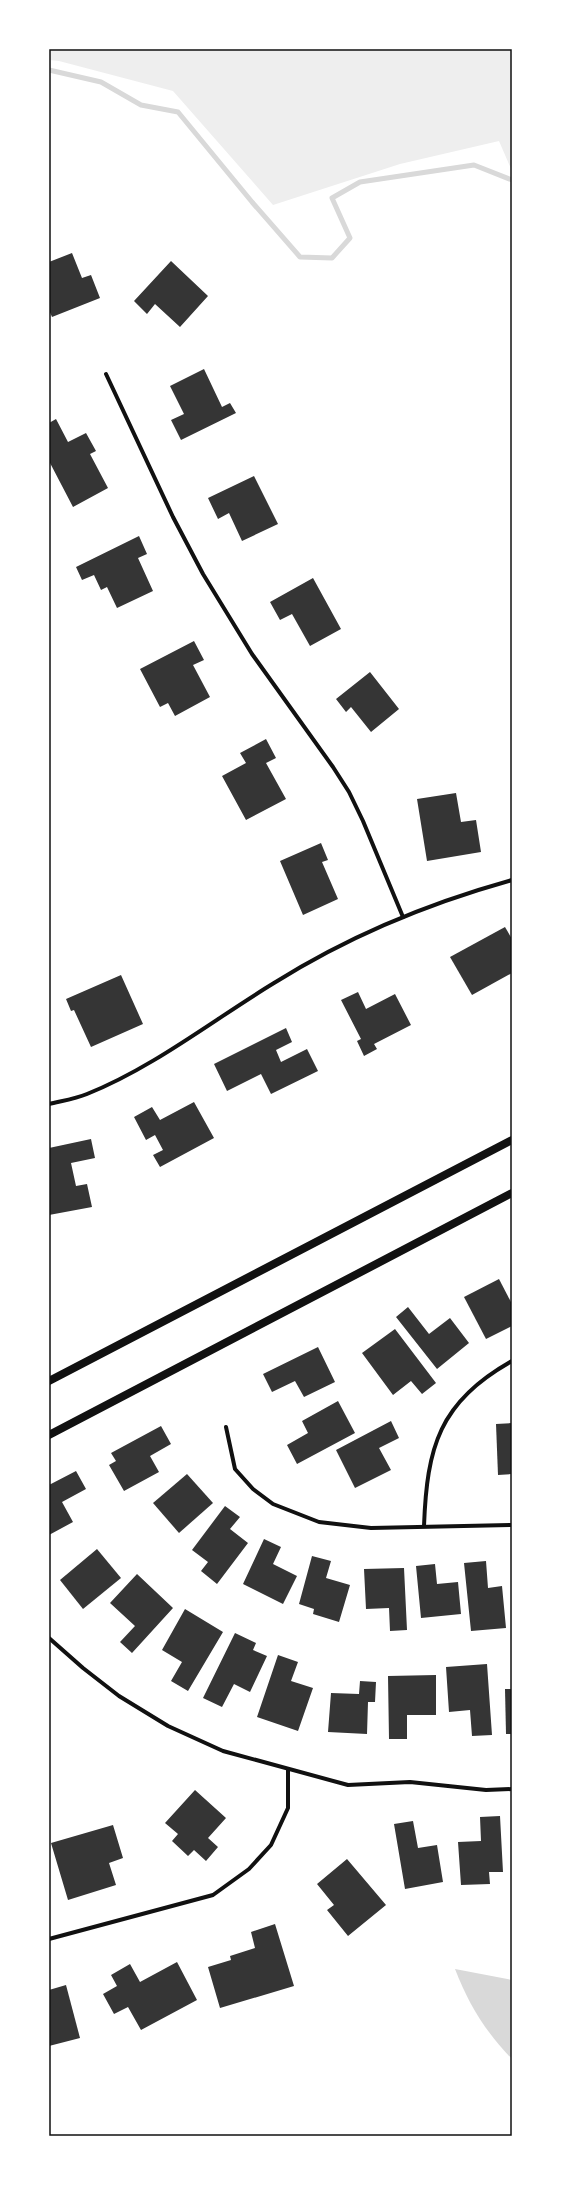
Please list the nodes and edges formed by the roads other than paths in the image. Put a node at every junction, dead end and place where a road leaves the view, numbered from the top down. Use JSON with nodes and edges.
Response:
{"nodes":[{"id":1,"x":106,"y":374,"type":"dead end"},
{"id":2,"x":512,"y":880,"type":"edge"},
{"id":3,"x":403,"y":917,"type":"junction"},
{"id":4,"x":49,"y":1104,"type":"edge"},
{"id":5,"x":512,"y":1140,"type":"edge"},
{"id":6,"x":512,"y":1193,"type":"edge"},
{"id":7,"x":512,"y":1360,"type":"edge"},
{"id":8,"x":49,"y":1381,"type":"edge"},
{"id":9,"x":226,"y":1427,"type":"dead end"},
{"id":10,"x":49,"y":1436,"type":"edge"},
{"id":11,"x":512,"y":1525,"type":"edge"},
{"id":12,"x":424,"y":1526,"type":"junction"},
{"id":13,"x":49,"y":1638,"type":"edge"},
{"id":14,"x":288,"y":1769,"type":"junction"},
{"id":15,"x":512,"y":1789,"type":"edge"},
{"id":16,"x":49,"y":1939,"type":"edge"}],
"edges":[{"from":1,"to":3,"type":"street"},
{"from":2,"to":3,"type":"street"},
{"from":3,"to":4,"type":"street"},
{"from":5,"to":8,"type":"main road"},
{"from":6,"to":10,"type":"main road"},
{"from":7,"to":12,"type":"street"},
{"from":9,"to":12,"type":"street"},
{"from":11,"to":12,"type":"street"},
{"from":13,"to":14,"type":"street"},
{"from":14,"to":15,"type":"street"},
{"from":14,"to":16,"type":"street"}]}
